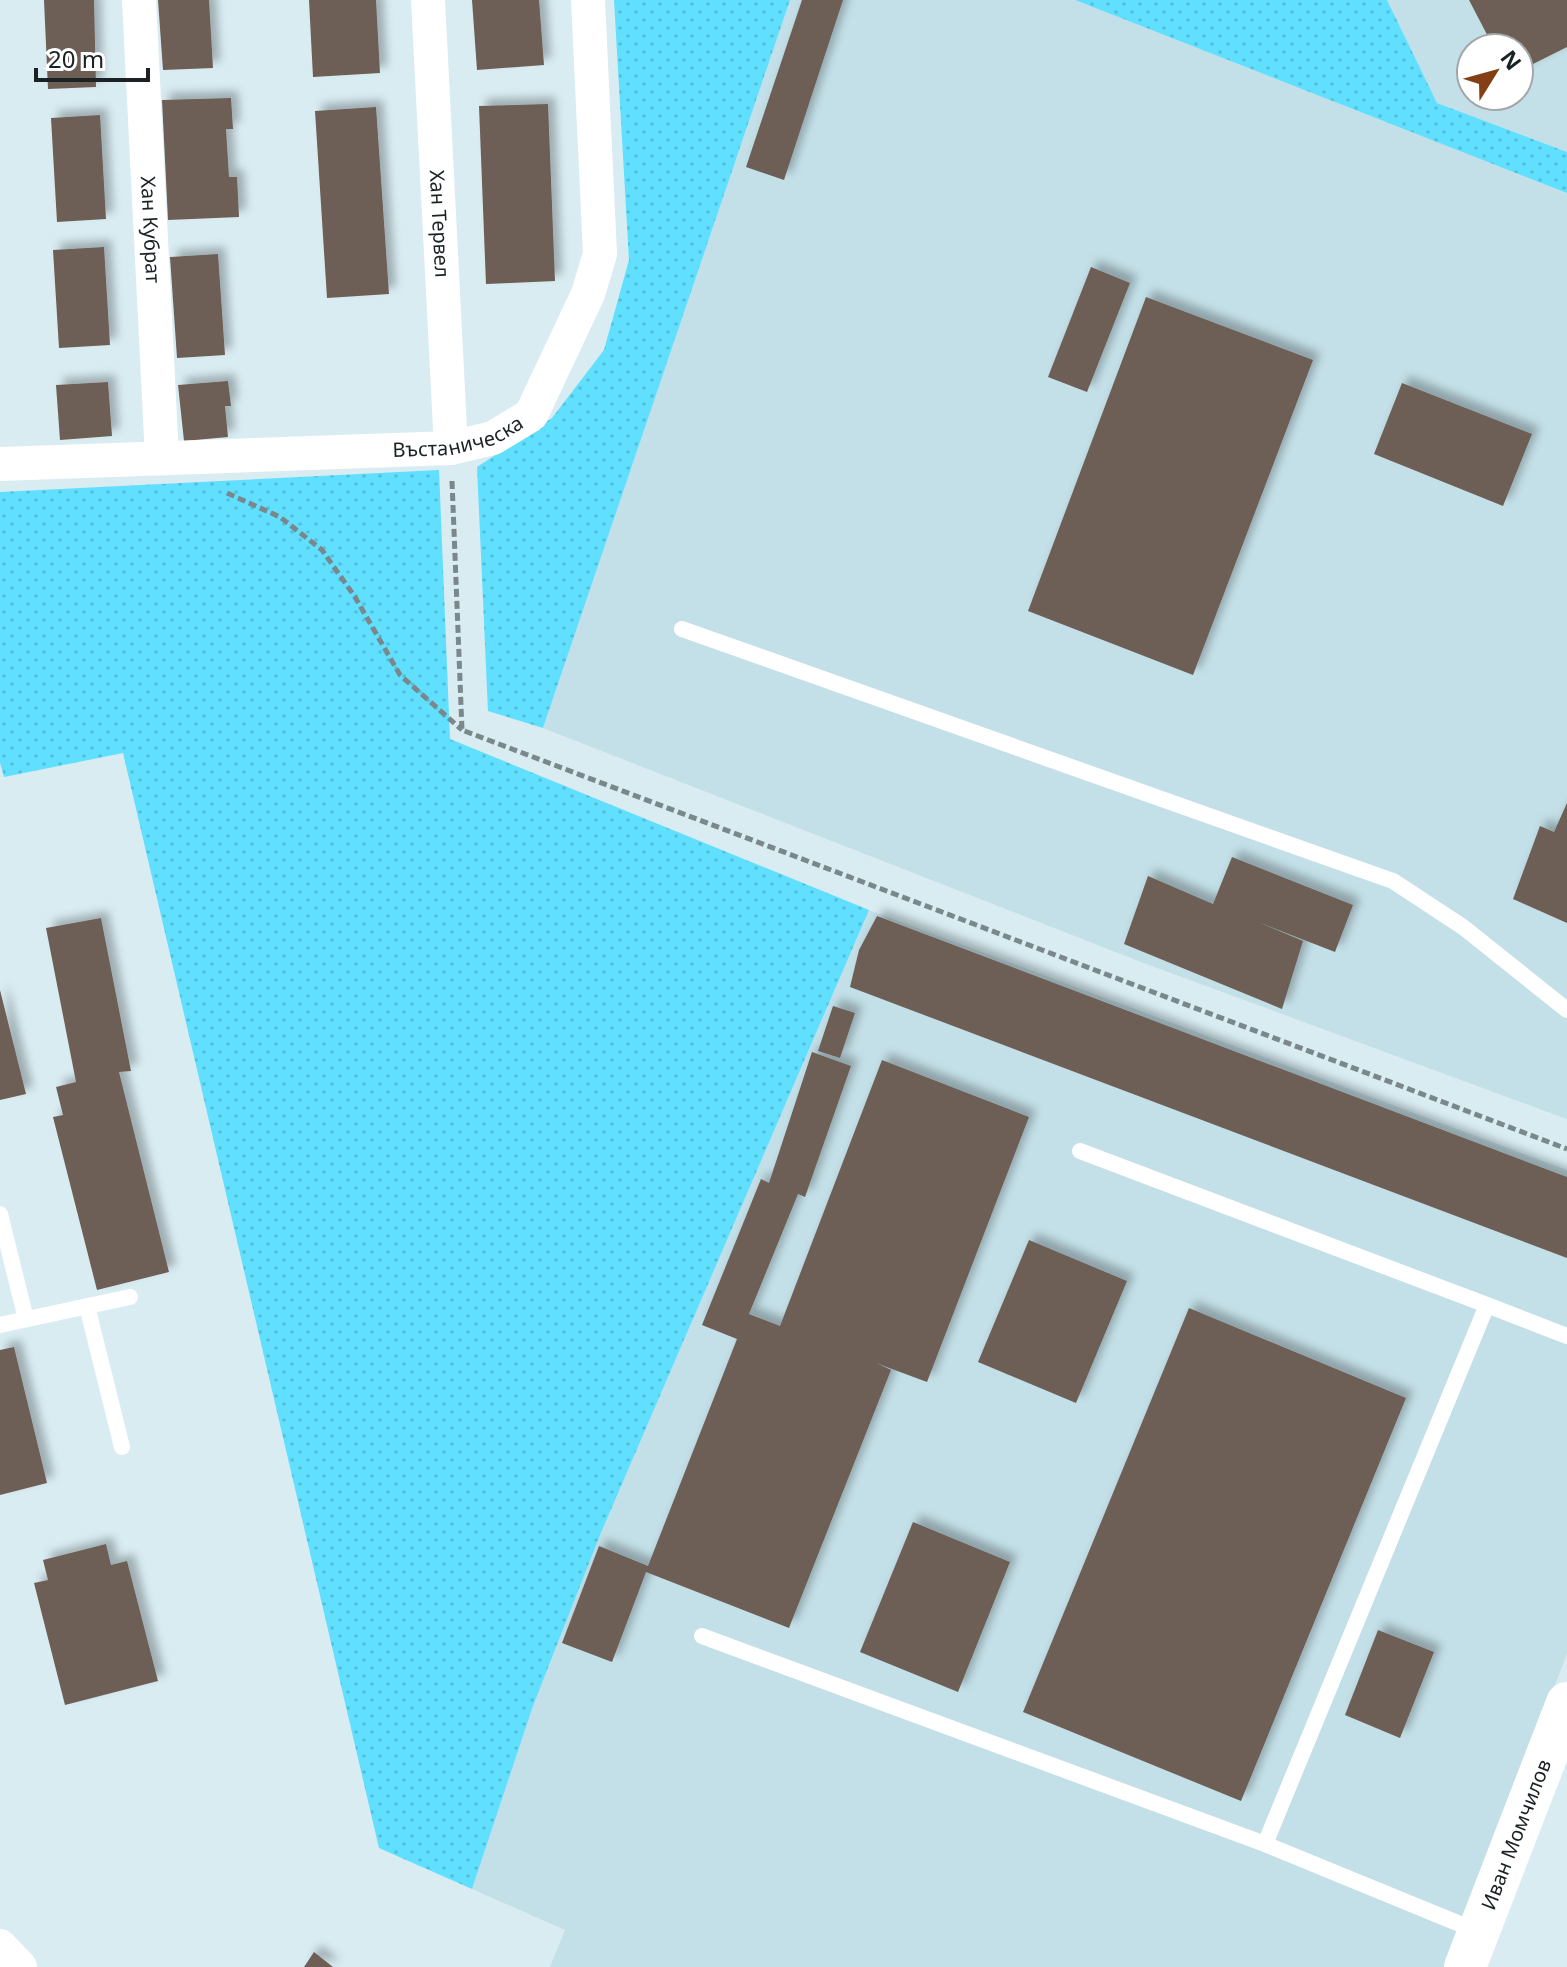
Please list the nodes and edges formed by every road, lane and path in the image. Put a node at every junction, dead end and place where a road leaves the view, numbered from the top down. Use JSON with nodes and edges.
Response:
{"nodes":[{"id":1,"x":139,"y":0,"type":"edge"},
{"id":2,"x":428,"y":0,"type":"edge"},
{"id":3,"x":588,"y":0,"type":"edge"},
{"id":4,"x":451,"y":448,"type":"junction"},
{"id":5,"x":172,"y":458,"type":"junction"},
{"id":6,"x":0,"y":464,"type":"edge"},
{"id":7,"x":682,"y":629,"type":"dead end"},
{"id":8,"x":462,"y":730,"type":"junction"},
{"id":9,"x":1567,"y":1010,"type":"edge"},
{"id":10,"x":1567,"y":1149,"type":"edge"},
{"id":11,"x":1080,"y":1151,"type":"dead end"},
{"id":12,"x":0,"y":1214,"type":"edge"},
{"id":13,"x":130,"y":1297,"type":"dead end"},
{"id":14,"x":1487,"y":1305,"type":"junction"},
{"id":15,"x":87,"y":1306,"type":"junction"},
{"id":16,"x":26,"y":1319,"type":"junction"},
{"id":17,"x":0,"y":1325,"type":"edge"},
{"id":18,"x":1567,"y":1336,"type":"edge"},
{"id":19,"x":122,"y":1447,"type":"dead end"},
{"id":20,"x":702,"y":1636,"type":"dead end"},
{"id":21,"x":1567,"y":1703,"type":"edge"},
{"id":22,"x":1265,"y":1844,"type":"junction"},
{"id":23,"x":0,"y":1946,"type":"edge"},
{"id":24,"x":1472,"y":1949,"type":"edge"},
{"id":25,"x":20,"y":1967,"type":"edge"}],
"edges":[{"from":1,"to":5,"type":"street","name":"Хан Кубрат"},
{"from":2,"to":4,"type":"street","name":"Хан Тервел"},
{"from":3,"to":4,"type":"street","name":"Въстаническа"},
{"from":4,"to":5,"type":"street","name":"Въстаническа"},
{"from":4,"to":8,"type":"path"},
{"from":5,"to":6,"type":"street","name":"Въстаническа"},
{"from":5,"to":8,"type":"path"},
{"from":7,"to":9,"type":"lane"},
{"from":8,"to":10,"type":"path"},
{"from":11,"to":14,"type":"lane"},
{"from":12,"to":16,"type":"lane"},
{"from":13,"to":15,"type":"lane"},
{"from":14,"to":18,"type":"lane"},
{"from":14,"to":22,"type":"lane"},
{"from":15,"to":16,"type":"lane"},
{"from":15,"to":19,"type":"lane"},
{"from":16,"to":17,"type":"lane"},
{"from":20,"to":22,"type":"lane"},
{"from":21,"to":24,"type":"street","name":"Иван Момчилов"},
{"from":22,"to":24,"type":"lane"},
{"from":23,"to":25,"type":"street"}]}
